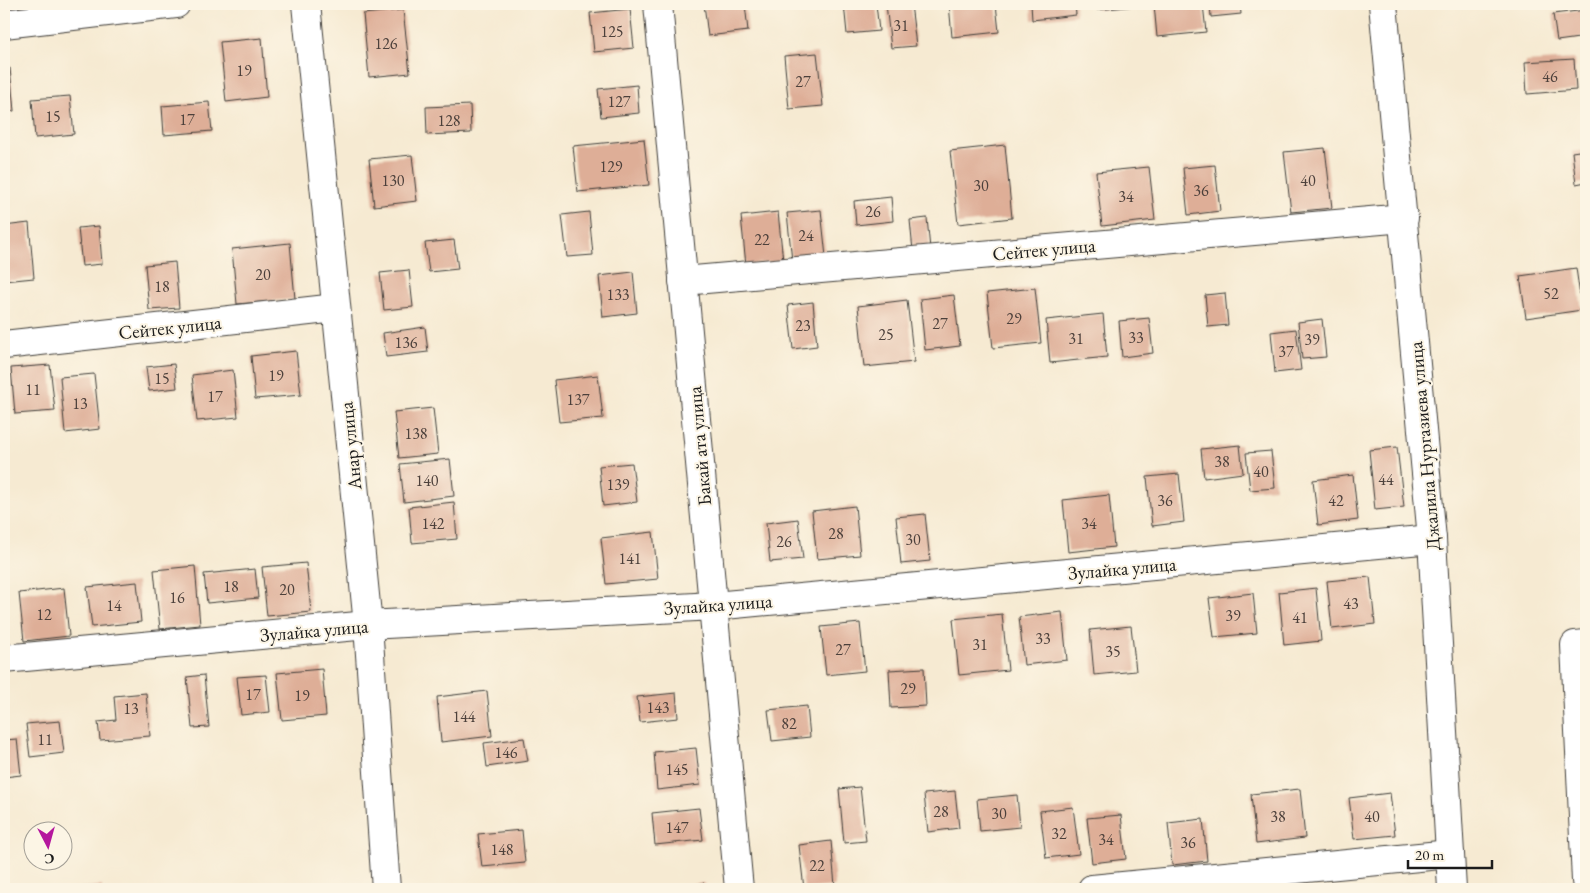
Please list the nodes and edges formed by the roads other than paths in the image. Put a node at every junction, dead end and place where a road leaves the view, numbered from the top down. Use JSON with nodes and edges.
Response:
{"nodes":[{"id":1,"x":176,"y":4,"type":"edge"},
{"id":2,"x":306,"y":4,"type":"edge"},
{"id":3,"x":658,"y":4,"type":"edge"},
{"id":4,"x":1383,"y":4,"type":"edge"},
{"id":5,"x":4,"y":24,"type":"edge"},
{"id":6,"x":1404,"y":218,"type":"junction"},
{"id":7,"x":683,"y":281,"type":"junction"},
{"id":8,"x":336,"y":308,"type":"junction"},
{"id":9,"x":4,"y":345,"type":"edge"},
{"id":10,"x":1432,"y":539,"type":"junction"},
{"id":11,"x":714,"y":606,"type":"junction"},
{"id":12,"x":368,"y":624,"type":"junction"},
{"id":13,"x":1586,"y":644,"type":"edge"},
{"id":14,"x":4,"y":660,"type":"edge"},
{"id":15,"x":1450,"y":854,"type":"junction"},
{"id":16,"x":1586,"y":881,"type":"edge"},
{"id":17,"x":386,"y":889,"type":"edge"},
{"id":18,"x":738,"y":889,"type":"edge"},
{"id":19,"x":1092,"y":889,"type":"edge"},
{"id":20,"x":1452,"y":889,"type":"edge"}],
"edges":[{"from":1,"to":5,"type":"street"},
{"from":2,"to":8,"type":"street","name":"Анар улица"},
{"from":3,"to":7,"type":"street","name":"Бакай ата улица"},
{"from":4,"to":6,"type":"street","name":"Джалила Нургазиева улица"},
{"from":6,"to":7,"type":"street","name":"Сейтек улица"},
{"from":6,"to":10,"type":"street","name":"Джалила Нургазиева улица"},
{"from":7,"to":11,"type":"street","name":"Бакай ата улица"},
{"from":8,"to":9,"type":"street","name":"Сейтек улица"},
{"from":8,"to":12,"type":"street","name":"Анар улица"},
{"from":10,"to":11,"type":"street","name":"Зулайка улица"},
{"from":10,"to":15,"type":"street","name":"Джалила Нургазиева улица"},
{"from":11,"to":12,"type":"street","name":"Зулайка улица"},
{"from":11,"to":18,"type":"street","name":"Бакай ата улица"},
{"from":12,"to":14,"type":"street","name":"Зулайка улица"},
{"from":12,"to":17,"type":"street","name":"Анар улица"},
{"from":13,"to":16,"type":"street"},
{"from":15,"to":19,"type":"street"},
{"from":15,"to":20,"type":"street","name":"Джалила Нургазиева улица"}]}
